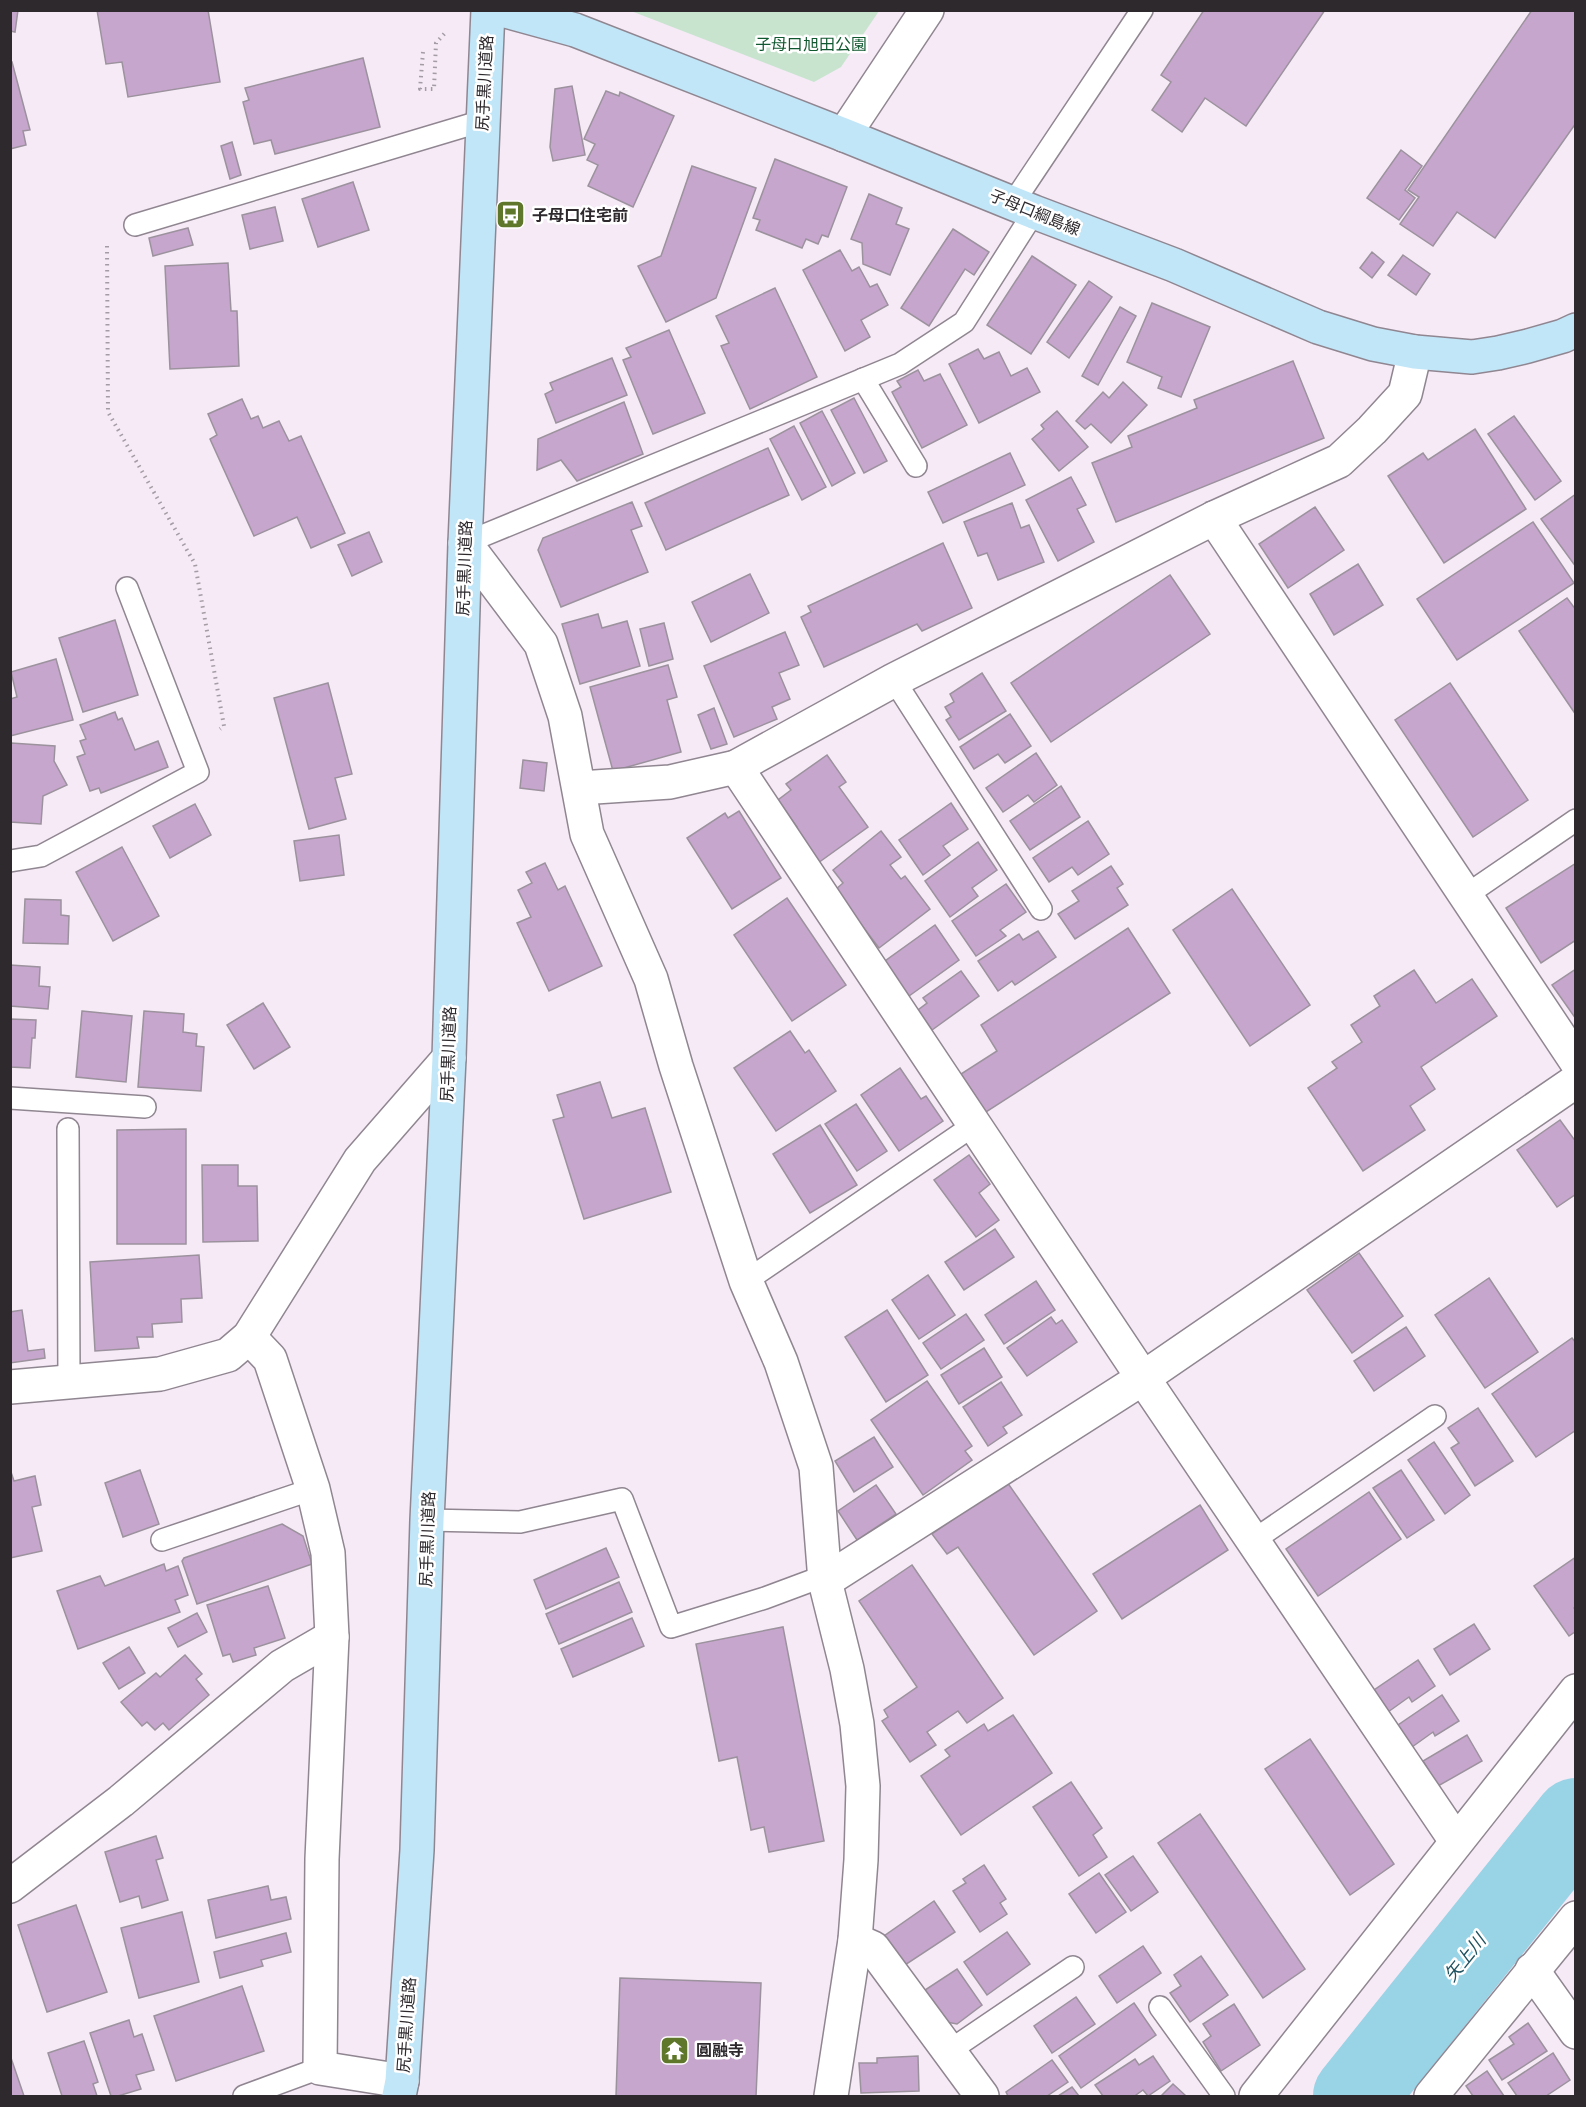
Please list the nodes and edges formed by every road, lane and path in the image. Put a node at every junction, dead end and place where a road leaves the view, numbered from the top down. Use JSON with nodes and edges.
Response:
{"nodes":[{"id":1,"x":488,"y":10,"type":"edge"},
{"id":2,"x":927,"y":10,"type":"edge"},
{"id":3,"x":1142,"y":10,"type":"edge"},
{"id":4,"x":523,"y":13,"type":"edge"},
{"id":5,"x":436,"y":43,"type":"dead end"},
{"id":6,"x":423,"y":52,"type":"dead end"},
{"id":7,"x":482,"y":121,"type":"junction"},
{"id":8,"x":844,"y":135,"type":"junction"},
{"id":9,"x":1024,"y":208,"type":"junction"},
{"id":10,"x":135,"y":225,"type":"dead end"},
{"id":11,"x":108,"y":238,"type":"dead end"},
{"id":12,"x":1575,"y":330,"type":"edge"},
{"id":13,"x":1415,"y":352,"type":"junction"},
{"id":14,"x":863,"y":379,"type":"junction"},
{"id":15,"x":916,"y":466,"type":"dead end"},
{"id":16,"x":1214,"y":518,"type":"junction"},
{"id":17,"x":465,"y":543,"type":"junction"},
{"id":18,"x":127,"y":588,"type":"dead end"},
{"id":19,"x":894,"y":680,"type":"junction"},
{"id":20,"x":190,"y":750,"type":"junction"},
{"id":21,"x":736,"y":767,"type":"junction"},
{"id":22,"x":580,"y":788,"type":"junction"},
{"id":23,"x":1575,"y":820,"type":"edge"},
{"id":24,"x":10,"y":861,"type":"edge"},
{"id":25,"x":1465,"y":896,"type":"junction"},
{"id":26,"x":1041,"y":909,"type":"dead end"},
{"id":27,"x":449,"y":1058,"type":"junction"},
{"id":28,"x":1575,"y":1061,"type":"edge"},
{"id":29,"x":1575,"y":1081,"type":"edge"},
{"id":30,"x":10,"y":1098,"type":"edge"},
{"id":31,"x":145,"y":1107,"type":"dead end"},
{"id":32,"x":974,"y":1125,"type":"junction"},
{"id":33,"x":68,"y":1129,"type":"dead end"},
{"id":34,"x":746,"y":1281,"type":"junction"},
{"id":35,"x":249,"y":1337,"type":"junction"},
{"id":36,"x":1143,"y":1378,"type":"junction"},
{"id":37,"x":69,"y":1382,"type":"junction"},
{"id":38,"x":10,"y":1387,"type":"edge"},
{"id":39,"x":1436,"y":1416,"type":"dead end"},
{"id":40,"x":314,"y":1489,"type":"junction"},
{"id":41,"x":427,"y":1520,"type":"junction"},
{"id":42,"x":162,"y":1540,"type":"dead end"},
{"id":43,"x":1254,"y":1540,"type":"junction"},
{"id":44,"x":825,"y":1579,"type":"junction"},
{"id":45,"x":332,"y":1637,"type":"junction"},
{"id":46,"x":1575,"y":1691,"type":"edge"},
{"id":47,"x":1456,"y":1842,"type":"junction"},
{"id":48,"x":10,"y":1886,"type":"edge"},
{"id":49,"x":1575,"y":1917,"type":"edge"},
{"id":50,"x":855,"y":1940,"type":"junction"},
{"id":51,"x":1073,"y":1967,"type":"dead end"},
{"id":52,"x":1532,"y":1970,"type":"junction"},
{"id":53,"x":1160,"y":2007,"type":"dead end"},
{"id":54,"x":1575,"y":2032,"type":"edge"},
{"id":55,"x":949,"y":2051,"type":"junction"},
{"id":56,"x":320,"y":2068,"type":"junction"},
{"id":57,"x":400,"y":2089,"type":"edge"},
{"id":58,"x":244,"y":2097,"type":"edge"},
{"id":59,"x":831,"y":2097,"type":"edge"},
{"id":60,"x":982,"y":2097,"type":"edge"},
{"id":61,"x":1224,"y":2097,"type":"edge"},
{"id":62,"x":1256,"y":2097,"type":"edge"},
{"id":63,"x":1431,"y":2097,"type":"edge"}],
"edges":[{"from":1,"to":7,"type":"street","name":"尻手黒川道路"},
{"from":2,"to":8,"type":"street"},
{"from":3,"to":9,"type":"lane"},
{"from":4,"to":8,"type":"street","name":"子母口綱島線"},
{"from":5,"to":6,"type":"path"},
{"from":7,"to":10,"type":"lane"},
{"from":7,"to":17,"type":"street","name":"尻手黒川道路"},
{"from":8,"to":9,"type":"street","name":"子母口綱島線"},
{"from":9,"to":13,"type":"street","name":"子母口綱島線"},
{"from":9,"to":14,"type":"lane"},
{"from":11,"to":20,"type":"path"},
{"from":12,"to":13,"type":"street","name":"子母口綱島線"},
{"from":13,"to":16,"type":"street"},
{"from":14,"to":15,"type":"lane"},
{"from":14,"to":17,"type":"lane"},
{"from":16,"to":19,"type":"street"},
{"from":16,"to":25,"type":"street"},
{"from":17,"to":22,"type":"street"},
{"from":17,"to":27,"type":"street","name":"尻手黒川道路"},
{"from":18,"to":20,"type":"lane"},
{"from":19,"to":21,"type":"street"},
{"from":19,"to":26,"type":"lane"},
{"from":20,"to":24,"type":"lane"},
{"from":21,"to":22,"type":"street"},
{"from":21,"to":32,"type":"street"},
{"from":22,"to":34,"type":"street"},
{"from":23,"to":25,"type":"lane"},
{"from":25,"to":28,"type":"street"},
{"from":27,"to":35,"type":"street"},
{"from":27,"to":41,"type":"street","name":"尻手黒川道路"},
{"from":29,"to":36,"type":"street"},
{"from":30,"to":31,"type":"lane"},
{"from":32,"to":34,"type":"lane"},
{"from":32,"to":36,"type":"street"},
{"from":33,"to":37,"type":"lane"},
{"from":34,"to":44,"type":"street"},
{"from":35,"to":37,"type":"street"},
{"from":35,"to":40,"type":"street"},
{"from":36,"to":43,"type":"street"},
{"from":36,"to":44,"type":"street"},
{"from":37,"to":38,"type":"street"},
{"from":39,"to":43,"type":"lane"},
{"from":40,"to":42,"type":"lane"},
{"from":40,"to":45,"type":"street"},
{"from":41,"to":44,"type":"lane"},
{"from":41,"to":57,"type":"street","name":"尻手黒川道路"},
{"from":43,"to":47,"type":"street"},
{"from":44,"to":50,"type":"street"},
{"from":45,"to":48,"type":"street"},
{"from":45,"to":56,"type":"street"},
{"from":46,"to":47,"type":"street"},
{"from":47,"to":62,"type":"street"},
{"from":49,"to":52,"type":"street"},
{"from":50,"to":55,"type":"street"},
{"from":50,"to":59,"type":"street"},
{"from":51,"to":55,"type":"lane"},
{"from":52,"to":54,"type":"street"},
{"from":52,"to":63,"type":"street"},
{"from":53,"to":61,"type":"lane"},
{"from":55,"to":60,"type":"street"},
{"from":56,"to":57,"type":"street"},
{"from":56,"to":58,"type":"lane"}]}
